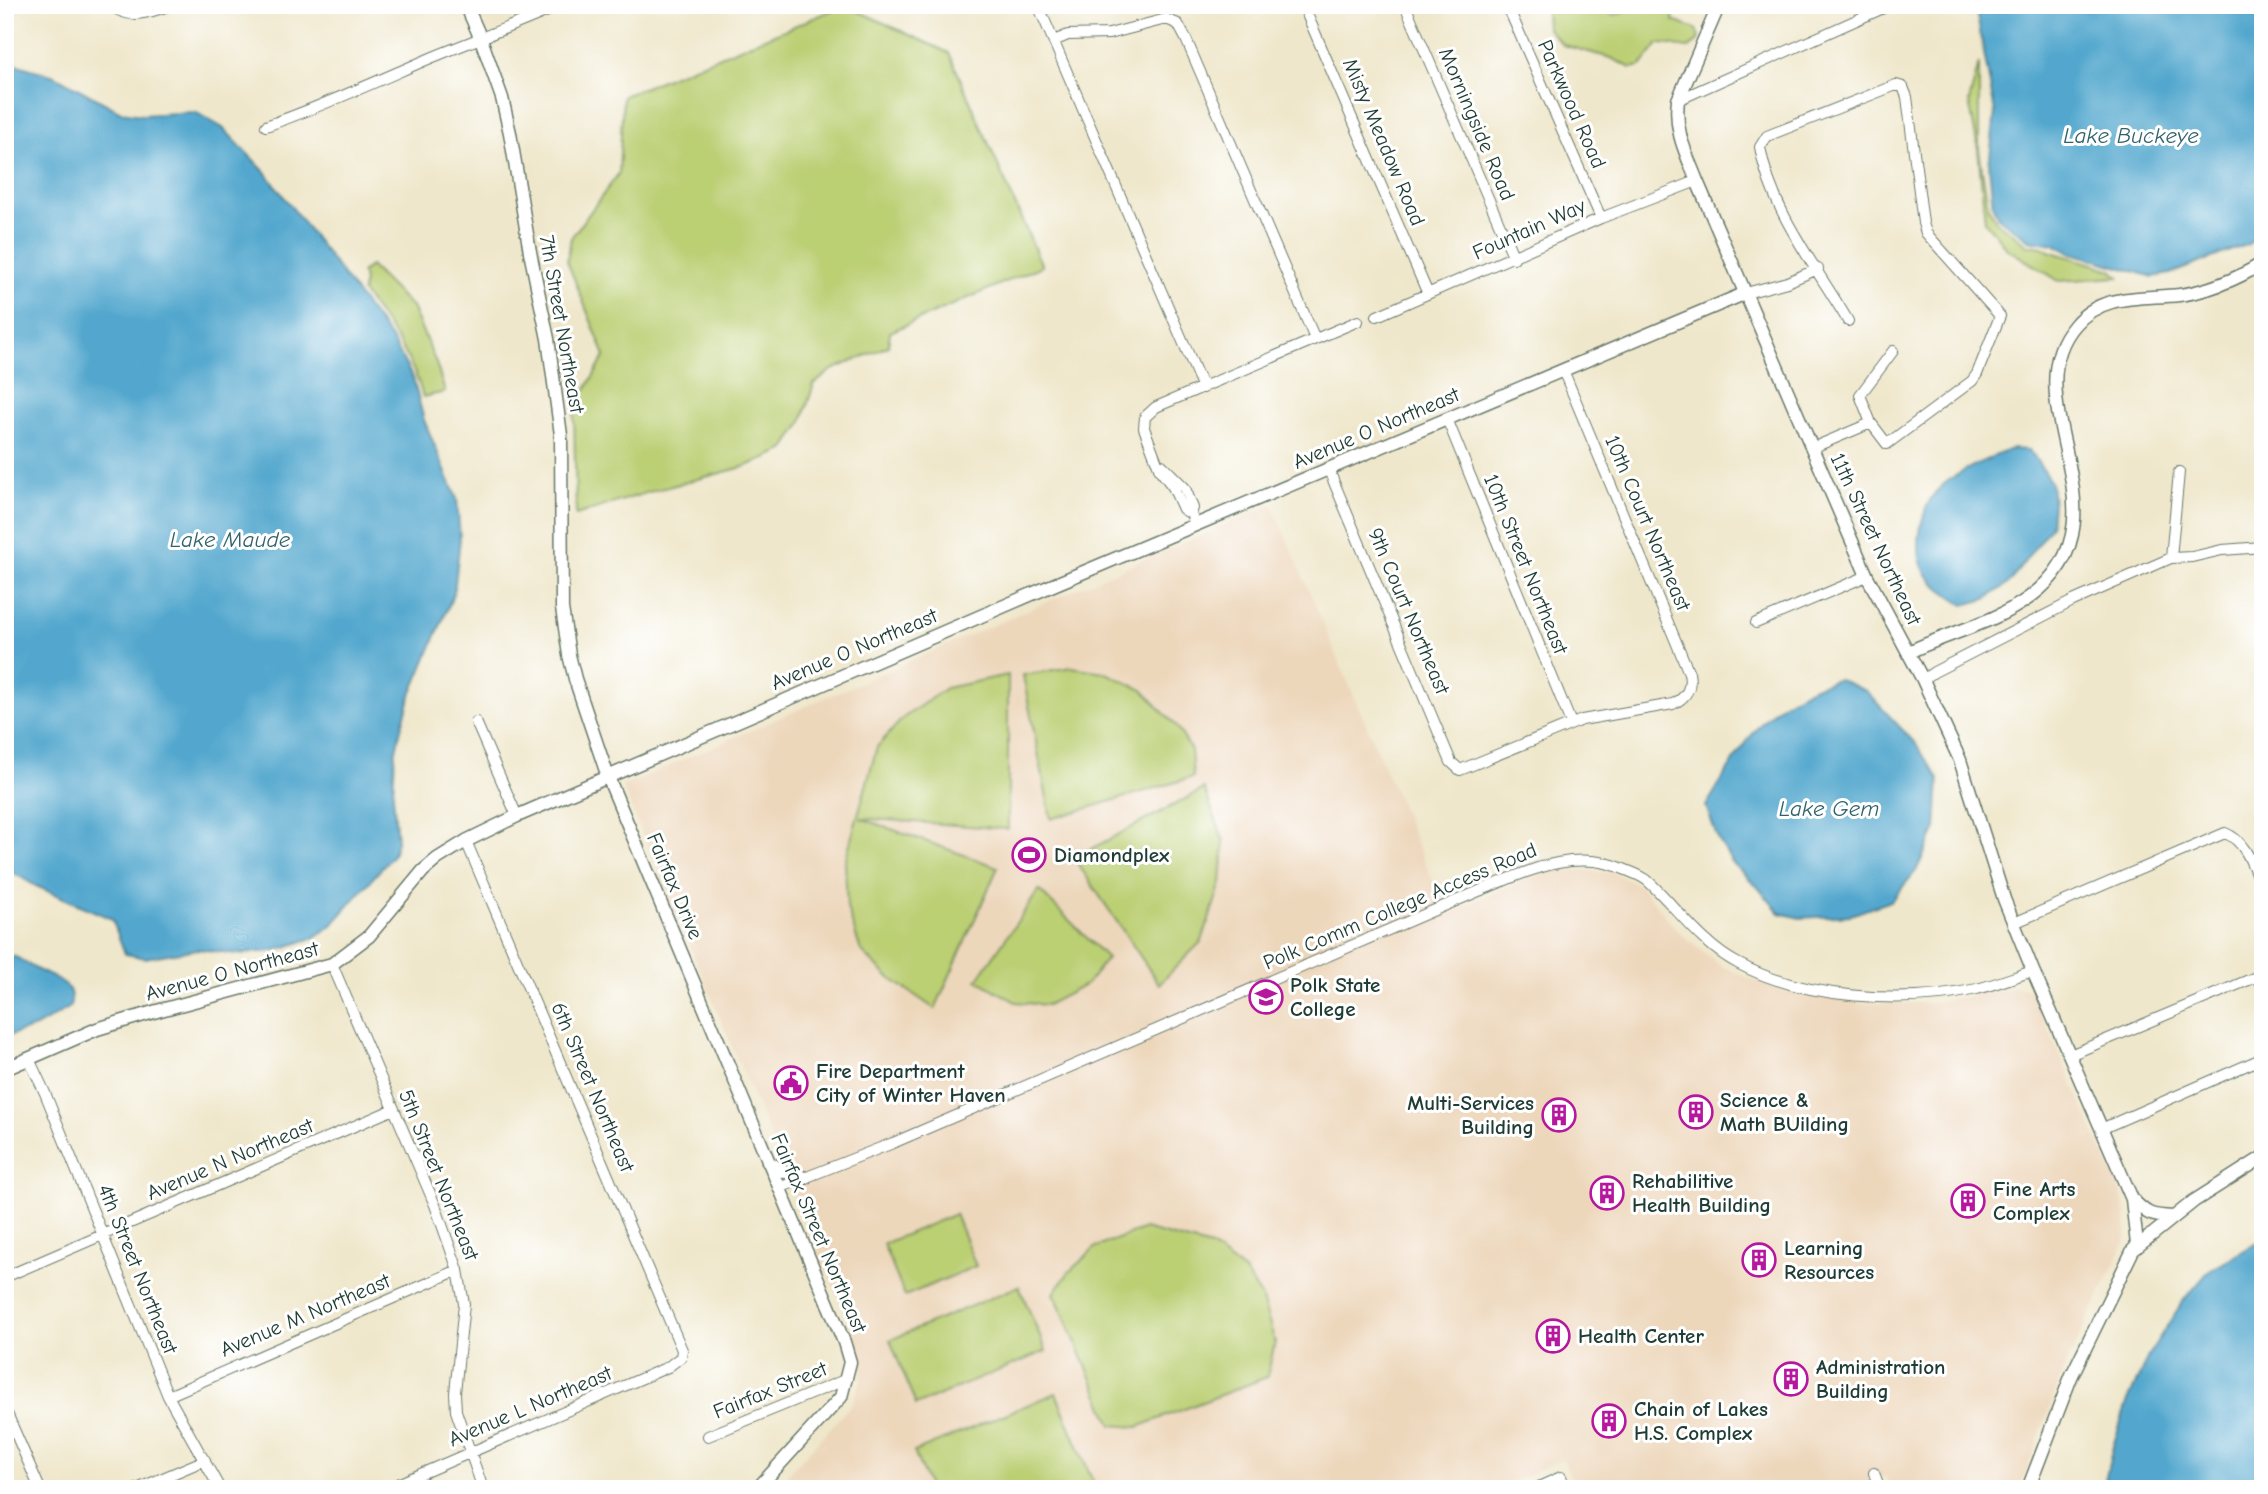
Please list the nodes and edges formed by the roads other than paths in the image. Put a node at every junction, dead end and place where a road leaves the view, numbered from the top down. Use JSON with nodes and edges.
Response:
{"nodes":[{"id":1,"x":111,"y":5,"type":"edge"},
{"id":2,"x":172,"y":5,"type":"edge"},
{"id":3,"x":466,"y":5,"type":"edge"},
{"id":4,"x":561,"y":5,"type":"edge"},
{"id":5,"x":1038,"y":5,"type":"edge"},
{"id":6,"x":1304,"y":5,"type":"edge"},
{"id":7,"x":1405,"y":5,"type":"edge"},
{"id":8,"x":1507,"y":5,"type":"edge"},
{"id":9,"x":1719,"y":5,"type":"edge"},
{"id":10,"x":1890,"y":5,"type":"edge"},
{"id":11,"x":481,"y":39,"type":"junction"},
{"id":12,"x":1054,"y":41,"type":"junction"},
{"id":13,"x":1678,"y":100,"type":"junction"},
{"id":14,"x":266,"y":126,"type":"dead end"},
{"id":15,"x":1698,"y":181,"type":"junction"},
{"id":16,"x":1601,"y":218,"type":"junction"},
{"id":17,"x":1514,"y":258,"type":"junction"},
{"id":18,"x":2263,"y":263,"type":"edge"},
{"id":19,"x":1818,"y":269,"type":"junction"},
{"id":20,"x":1746,"y":293,"type":"junction"},
{"id":21,"x":1428,"y":295,"type":"junction"},
{"id":22,"x":1377,"y":316,"type":"dead end"},
{"id":23,"x":1358,"y":321,"type":"dead end"},
{"id":24,"x":1848,"y":321,"type":"dead end"},
{"id":25,"x":1315,"y":339,"type":"junction"},
{"id":26,"x":1893,"y":351,"type":"dead end"},
{"id":27,"x":1563,"y":370,"type":"junction"},
{"id":28,"x":1203,"y":387,"type":"junction"},
{"id":29,"x":1447,"y":419,"type":"junction"},
{"id":30,"x":1871,"y":423,"type":"junction"},
{"id":31,"x":1812,"y":448,"type":"junction"},
{"id":32,"x":1328,"y":468,"type":"junction"},
{"id":33,"x":2179,"y":472,"type":"dead end"},
{"id":34,"x":1193,"y":519,"type":"junction"},
{"id":35,"x":2263,"y":547,"type":"edge"},
{"id":36,"x":2171,"y":558,"type":"junction"},
{"id":37,"x":1867,"y":576,"type":"junction"},
{"id":38,"x":1756,"y":623,"type":"dead end"},
{"id":39,"x":1909,"y":652,"type":"junction"},
{"id":40,"x":1923,"y":680,"type":"junction"},
{"id":41,"x":476,"y":722,"type":"dead end"},
{"id":42,"x":1571,"y":723,"type":"junction"},
{"id":43,"x":608,"y":777,"type":"junction"},
{"id":44,"x":517,"y":816,"type":"junction"},
{"id":45,"x":466,"y":841,"type":"junction"},
{"id":46,"x":2263,"y":890,"type":"edge"},
{"id":47,"x":2014,"y":923,"type":"junction"},
{"id":48,"x":332,"y":964,"type":"junction"},
{"id":49,"x":2033,"y":971,"type":"junction"},
{"id":50,"x":2263,"y":974,"type":"edge"},
{"id":51,"x":706,"y":1010,"type":"joint"},
{"id":52,"x":2070,"y":1055,"type":"junction"},
{"id":53,"x":2263,"y":1058,"type":"edge"},
{"id":54,"x":29,"y":1059,"type":"junction"},
{"id":55,"x":5,"y":1069,"type":"edge"},
{"id":56,"x":394,"y":1110,"type":"junction"},
{"id":57,"x":2101,"y":1129,"type":"junction"},
{"id":58,"x":2263,"y":1157,"type":"edge"},
{"id":59,"x":768,"y":1162,"type":"junction"},
{"id":60,"x":805,"y":1178,"type":"junction"},
{"id":61,"x":779,"y":1188,"type":"junction"},
{"id":62,"x":2132,"y":1199,"type":"junction"},
{"id":63,"x":2173,"y":1217,"type":"junction"},
{"id":64,"x":102,"y":1236,"type":"junction"},
{"id":65,"x":2137,"y":1245,"type":"junction"},
{"id":66,"x":458,"y":1270,"type":"junction"},
{"id":67,"x":5,"y":1277,"type":"edge"},
{"id":68,"x":682,"y":1350,"type":"joint"},
{"id":69,"x":847,"y":1379,"type":"junction"},
{"id":70,"x":168,"y":1396,"type":"junction"},
{"id":71,"x":5,"y":1409,"type":"edge"},
{"id":72,"x":708,"y":1436,"type":"dead end"},
{"id":73,"x":470,"y":1454,"type":"junction"},
{"id":74,"x":205,"y":1460,"type":"junction"},
{"id":75,"x":1874,"y":1473,"type":"dead end"},
{"id":76,"x":1879,"y":1488,"type":"edge"},
{"id":77,"x":40,"y":1489,"type":"edge"},
{"id":78,"x":137,"y":1489,"type":"edge"},
{"id":79,"x":220,"y":1489,"type":"edge"},
{"id":80,"x":386,"y":1489,"type":"edge"},
{"id":81,"x":484,"y":1489,"type":"edge"},
{"id":82,"x":757,"y":1489,"type":"edge"},
{"id":83,"x":1534,"y":1489,"type":"edge"},
{"id":84,"x":1566,"y":1489,"type":"edge"},
{"id":85,"x":2028,"y":1489,"type":"edge"}],
"edges":[{"from":1,"to":2,"type":"street"},
{"from":3,"to":11,"type":"street","name":"7th Street Northeast"},
{"from":4,"to":11,"type":"street"},
{"from":5,"to":12,"type":"street"},
{"from":6,"to":21,"type":"street","name":"Misty Meadow Road"},
{"from":7,"to":17,"type":"street","name":"Morningside Road"},
{"from":8,"to":16,"type":"street","name":"Parkwood Road"},
{"from":9,"to":13,"type":"street","name":"11th Street Northeast"},
{"from":10,"to":13,"type":"street"},
{"from":11,"to":14,"type":"street"},
{"from":11,"to":43,"type":"street","name":"7th Street Northeast"},
{"from":12,"to":25,"type":"street"},
{"from":12,"to":28,"type":"street"},
{"from":13,"to":15,"type":"street","name":"11th Street Northeast"},
{"from":15,"to":16,"type":"street","name":"Fountain Way"},
{"from":15,"to":20,"type":"street","name":"11th Street Northeast"},
{"from":16,"to":17,"type":"street","name":"Fountain Way"},
{"from":17,"to":21,"type":"street","name":"Fountain Way"},
{"from":18,"to":39,"type":"street"},
{"from":19,"to":20,"type":"street"},
{"from":19,"to":24,"type":"street"},
{"from":19,"to":30,"type":"street"},
{"from":20,"to":27,"type":"street","name":"Avenue O Northeast"},
{"from":20,"to":31,"type":"street","name":"11th Street Northeast"},
{"from":21,"to":22,"type":"street","name":"Fountain Way"},
{"from":23,"to":25,"type":"street"},
{"from":25,"to":28,"type":"street"},
{"from":26,"to":30,"type":"street"},
{"from":27,"to":29,"type":"street","name":"Avenue O Northeast"},
{"from":27,"to":42,"type":"street","name":"10th Court Northeast"},
{"from":28,"to":34,"type":"street"},
{"from":29,"to":32,"type":"street","name":"Avenue O Northeast"},
{"from":29,"to":42,"type":"street","name":"10th Street Northeast"},
{"from":30,"to":31,"type":"street"},
{"from":31,"to":37,"type":"street","name":"11th Street Northeast"},
{"from":32,"to":34,"type":"street","name":"Avenue O Northeast"},
{"from":32,"to":42,"type":"street","name":"9th Court Northeast"},
{"from":33,"to":36,"type":"street"},
{"from":34,"to":43,"type":"street","name":"Avenue O Northeast"},
{"from":35,"to":36,"type":"street"},
{"from":36,"to":40,"type":"street"},
{"from":37,"to":38,"type":"street"},
{"from":37,"to":39,"type":"street","name":"11th Street Northeast"},
{"from":39,"to":40,"type":"street","name":"11th Street Northeast"},
{"from":40,"to":47,"type":"street","name":"11th Street Northeast"},
{"from":41,"to":44,"type":"street"},
{"from":43,"to":44,"type":"street","name":"Avenue O Northeast"},
{"from":43,"to":51,"type":"street","name":"Fairfax Drive"},
{"from":44,"to":45,"type":"street","name":"Avenue O Northeast"},
{"from":45,"to":48,"type":"street","name":"Avenue O Northeast"},
{"from":45,"to":68,"type":"street","name":"6th Street Northeast"},
{"from":46,"to":47,"type":"street"},
{"from":47,"to":49,"type":"street","name":"11th Street Northeast"},
{"from":48,"to":54,"type":"street","name":"Avenue O Northeast"},
{"from":48,"to":56,"type":"street","name":"5th Street Northeast"},
{"from":49,"to":52,"type":"street","name":"11th Street Northeast"},
{"from":49,"to":60,"type":"street","name":"Polk Comm College Access Road"},
{"from":50,"to":52,"type":"street"},
{"from":51,"to":59,"type":"street","name":"Fairfax Street Northeast"},
{"from":52,"to":57,"type":"street","name":"11th Street Northeast"},
{"from":53,"to":57,"type":"street"},
{"from":54,"to":55,"type":"street","name":"Avenue O Northeast"},
{"from":54,"to":64,"type":"street","name":"4th Street Northeast"},
{"from":56,"to":64,"type":"street","name":"Avenue N Northeast"},
{"from":56,"to":66,"type":"street","name":"5th Street Northeast"},
{"from":57,"to":62,"type":"street","name":"11th Street Northeast"},
{"from":58,"to":63,"type":"street"},
{"from":59,"to":60,"type":"street"},
{"from":59,"to":61,"type":"street","name":"Fairfax Street Northeast"},
{"from":60,"to":61,"type":"street","name":"Polk Comm College Access Road"},
{"from":61,"to":69,"type":"street","name":"Fairfax Street Northeast"},
{"from":62,"to":63,"type":"street"},
{"from":62,"to":65,"type":"street","name":"11th Street Northeast"},
{"from":63,"to":65,"type":"street"},
{"from":64,"to":67,"type":"street","name":"Avenue N Northeast"},
{"from":64,"to":70,"type":"street","name":"4th Street Northeast"},
{"from":65,"to":85,"type":"street"},
{"from":66,"to":70,"type":"street","name":"Avenue M Northeast"},
{"from":66,"to":73,"type":"street","name":"5th Street Northeast"},
{"from":68,"to":73,"type":"street","name":"Avenue L Northeast"},
{"from":69,"to":72,"type":"street","name":"Fairfax Street"},
{"from":69,"to":82,"type":"street"},
{"from":70,"to":74,"type":"street","name":"4th Street Northeast"},
{"from":71,"to":77,"type":"street"},
{"from":73,"to":80,"type":"street","name":"Avenue L Northeast"},
{"from":73,"to":81,"type":"street","name":"5th Street Northeast"},
{"from":74,"to":78,"type":"street"},
{"from":74,"to":79,"type":"street","name":"4th Street Northeast"},
{"from":75,"to":76,"type":"street"},
{"from":83,"to":84,"type":"street"}]}
